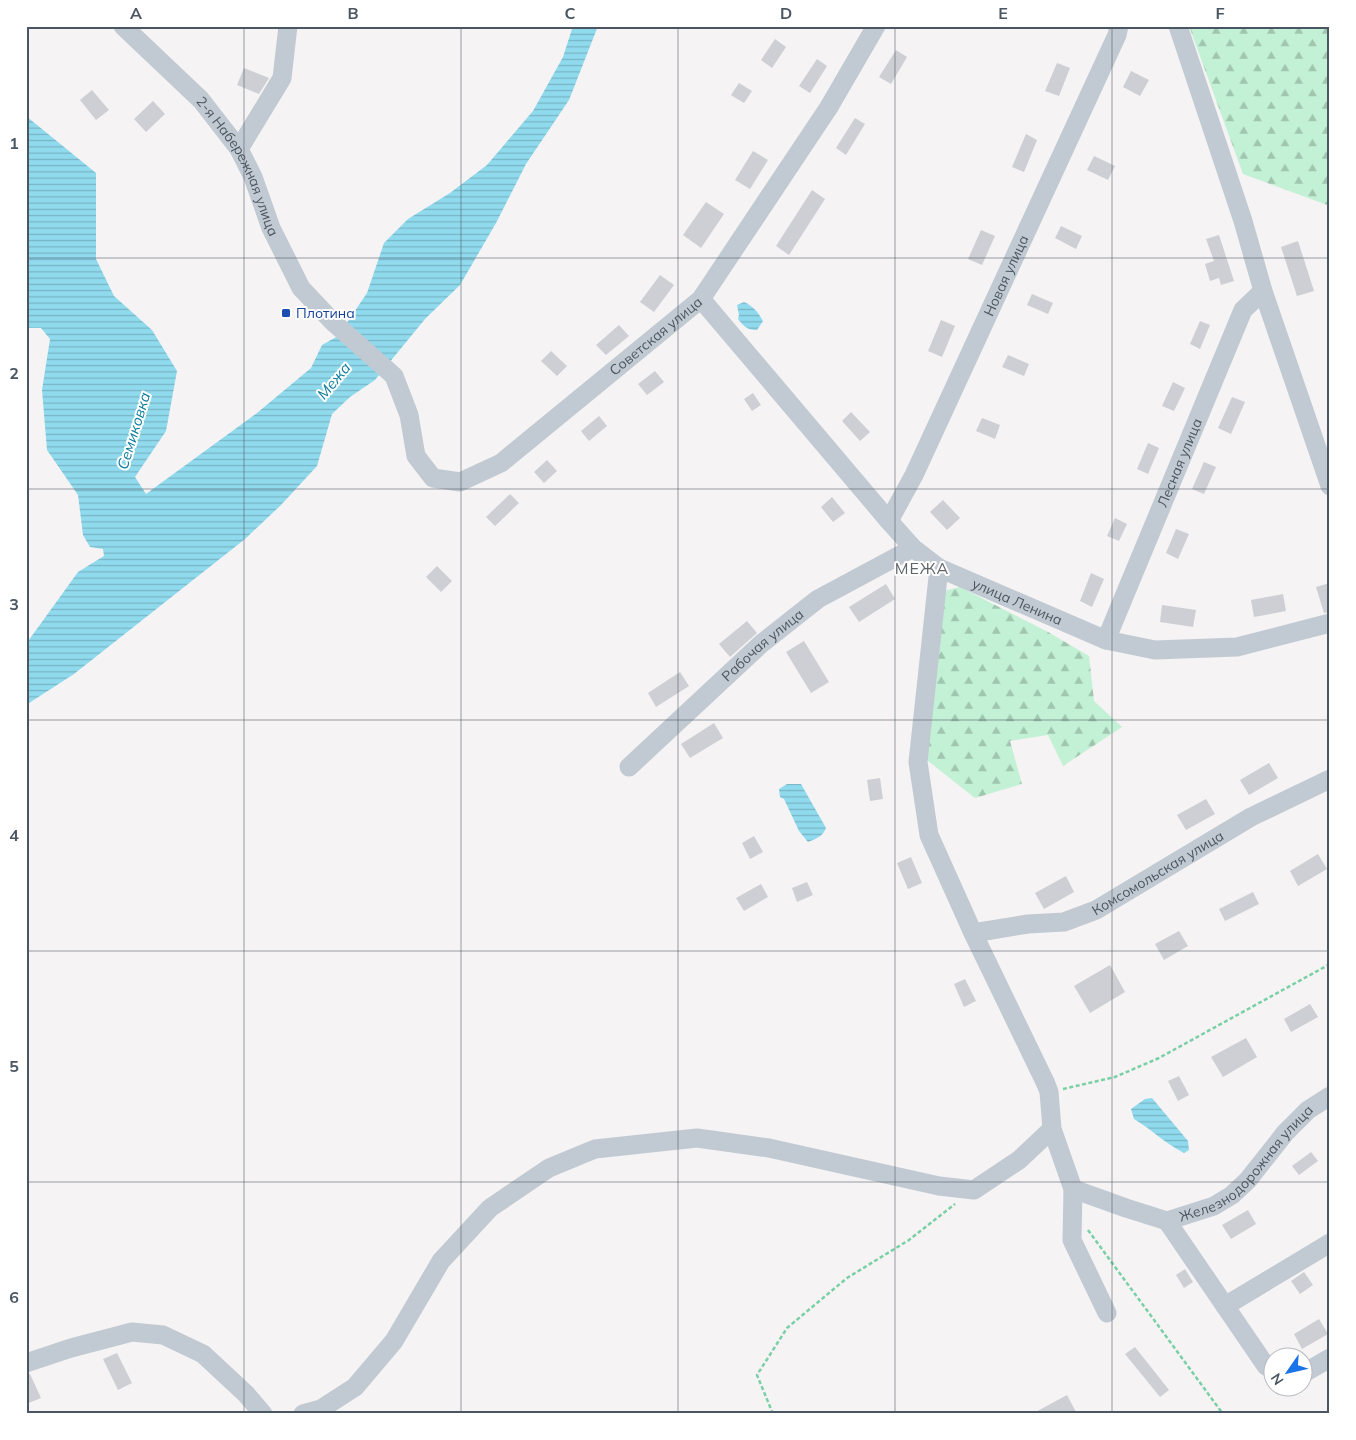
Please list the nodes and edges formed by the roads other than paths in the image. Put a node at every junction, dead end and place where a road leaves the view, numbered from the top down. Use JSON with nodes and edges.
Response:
{"nodes":[{"id":1,"x":123,"y":26,"type":"edge"},
{"id":2,"x":288,"y":26,"type":"edge"},
{"id":3,"x":876,"y":26,"type":"edge"},
{"id":4,"x":1119,"y":26,"type":"edge"},
{"id":5,"x":1178,"y":26,"type":"edge"},
{"id":6,"x":239,"y":149,"type":"junction"},
{"id":7,"x":1263,"y":291,"type":"junction"},
{"id":8,"x":701,"y":299,"type":"junction"},
{"id":9,"x":394,"y":376,"type":"joint"},
{"id":10,"x":1330,"y":486,"type":"edge"},
{"id":11,"x":889,"y":521,"type":"junction"},
{"id":12,"x":913,"y":548,"type":"junction"},
{"id":13,"x":939,"y":568,"type":"junction"},
{"id":14,"x":1330,"y":623,"type":"edge"},
{"id":15,"x":1106,"y":640,"type":"junction"},
{"id":16,"x":629,"y":767,"type":"dead end"},
{"id":17,"x":1330,"y":779,"type":"edge"},
{"id":18,"x":973,"y":933,"type":"junction"},
{"id":19,"x":1330,"y":1096,"type":"edge"},
{"id":20,"x":1052,"y":1129,"type":"junction"},
{"id":21,"x":1073,"y":1189,"type":"junction"},
{"id":22,"x":1167,"y":1220,"type":"junction"},
{"id":23,"x":1330,"y":1243,"type":"edge"},
{"id":24,"x":1226,"y":1306,"type":"junction"},
{"id":25,"x":1107,"y":1313,"type":"dead end"},
{"id":26,"x":1330,"y":1358,"type":"edge"},
{"id":27,"x":26,"y":1363,"type":"edge"},
{"id":28,"x":1264,"y":1363,"type":"edge"},
{"id":29,"x":1314,"y":1367,"type":"edge"},
{"id":30,"x":263,"y":1414,"type":"edge"},
{"id":31,"x":303,"y":1414,"type":"edge"}],
"edges":[{"from":1,"to":6,"type":"street","name":"2-я Набережная улица"},
{"from":2,"to":6,"type":"street"},
{"from":3,"to":8,"type":"street","name":"Советская улица"},
{"from":4,"to":11,"type":"street","name":"Новая улица"},
{"from":5,"to":7,"type":"street"},
{"from":6,"to":9,"type":"street","name":"2-я Набережная улица"},
{"from":7,"to":10,"type":"street"},
{"from":7,"to":15,"type":"street","name":"Лесная улица"},
{"from":8,"to":9,"type":"street","name":"Советская улица"},
{"from":8,"to":11,"type":"street","name":"улица Ленина"},
{"from":11,"to":12,"type":"street","name":"улица Ленина"},
{"from":12,"to":13,"type":"street","name":"улица Ленина"},
{"from":12,"to":16,"type":"street","name":"Рабочая улица"},
{"from":13,"to":15,"type":"street","name":"улица Ленина"},
{"from":13,"to":18,"type":"street"},
{"from":14,"to":15,"type":"street","name":"улица Ленина"},
{"from":17,"to":18,"type":"street","name":"Комсомольская улица"},
{"from":18,"to":20,"type":"street"},
{"from":19,"to":22,"type":"street","name":"Железнодорожная улица"},
{"from":20,"to":21,"type":"street"},
{"from":20,"to":31,"type":"street"},
{"from":21,"to":22,"type":"street","name":"Железнодорожная улица"},
{"from":21,"to":25,"type":"street"},
{"from":22,"to":24,"type":"street"},
{"from":23,"to":24,"type":"street"},
{"from":24,"to":28,"type":"street"},
{"from":26,"to":29,"type":"street"},
{"from":27,"to":30,"type":"street"}]}
